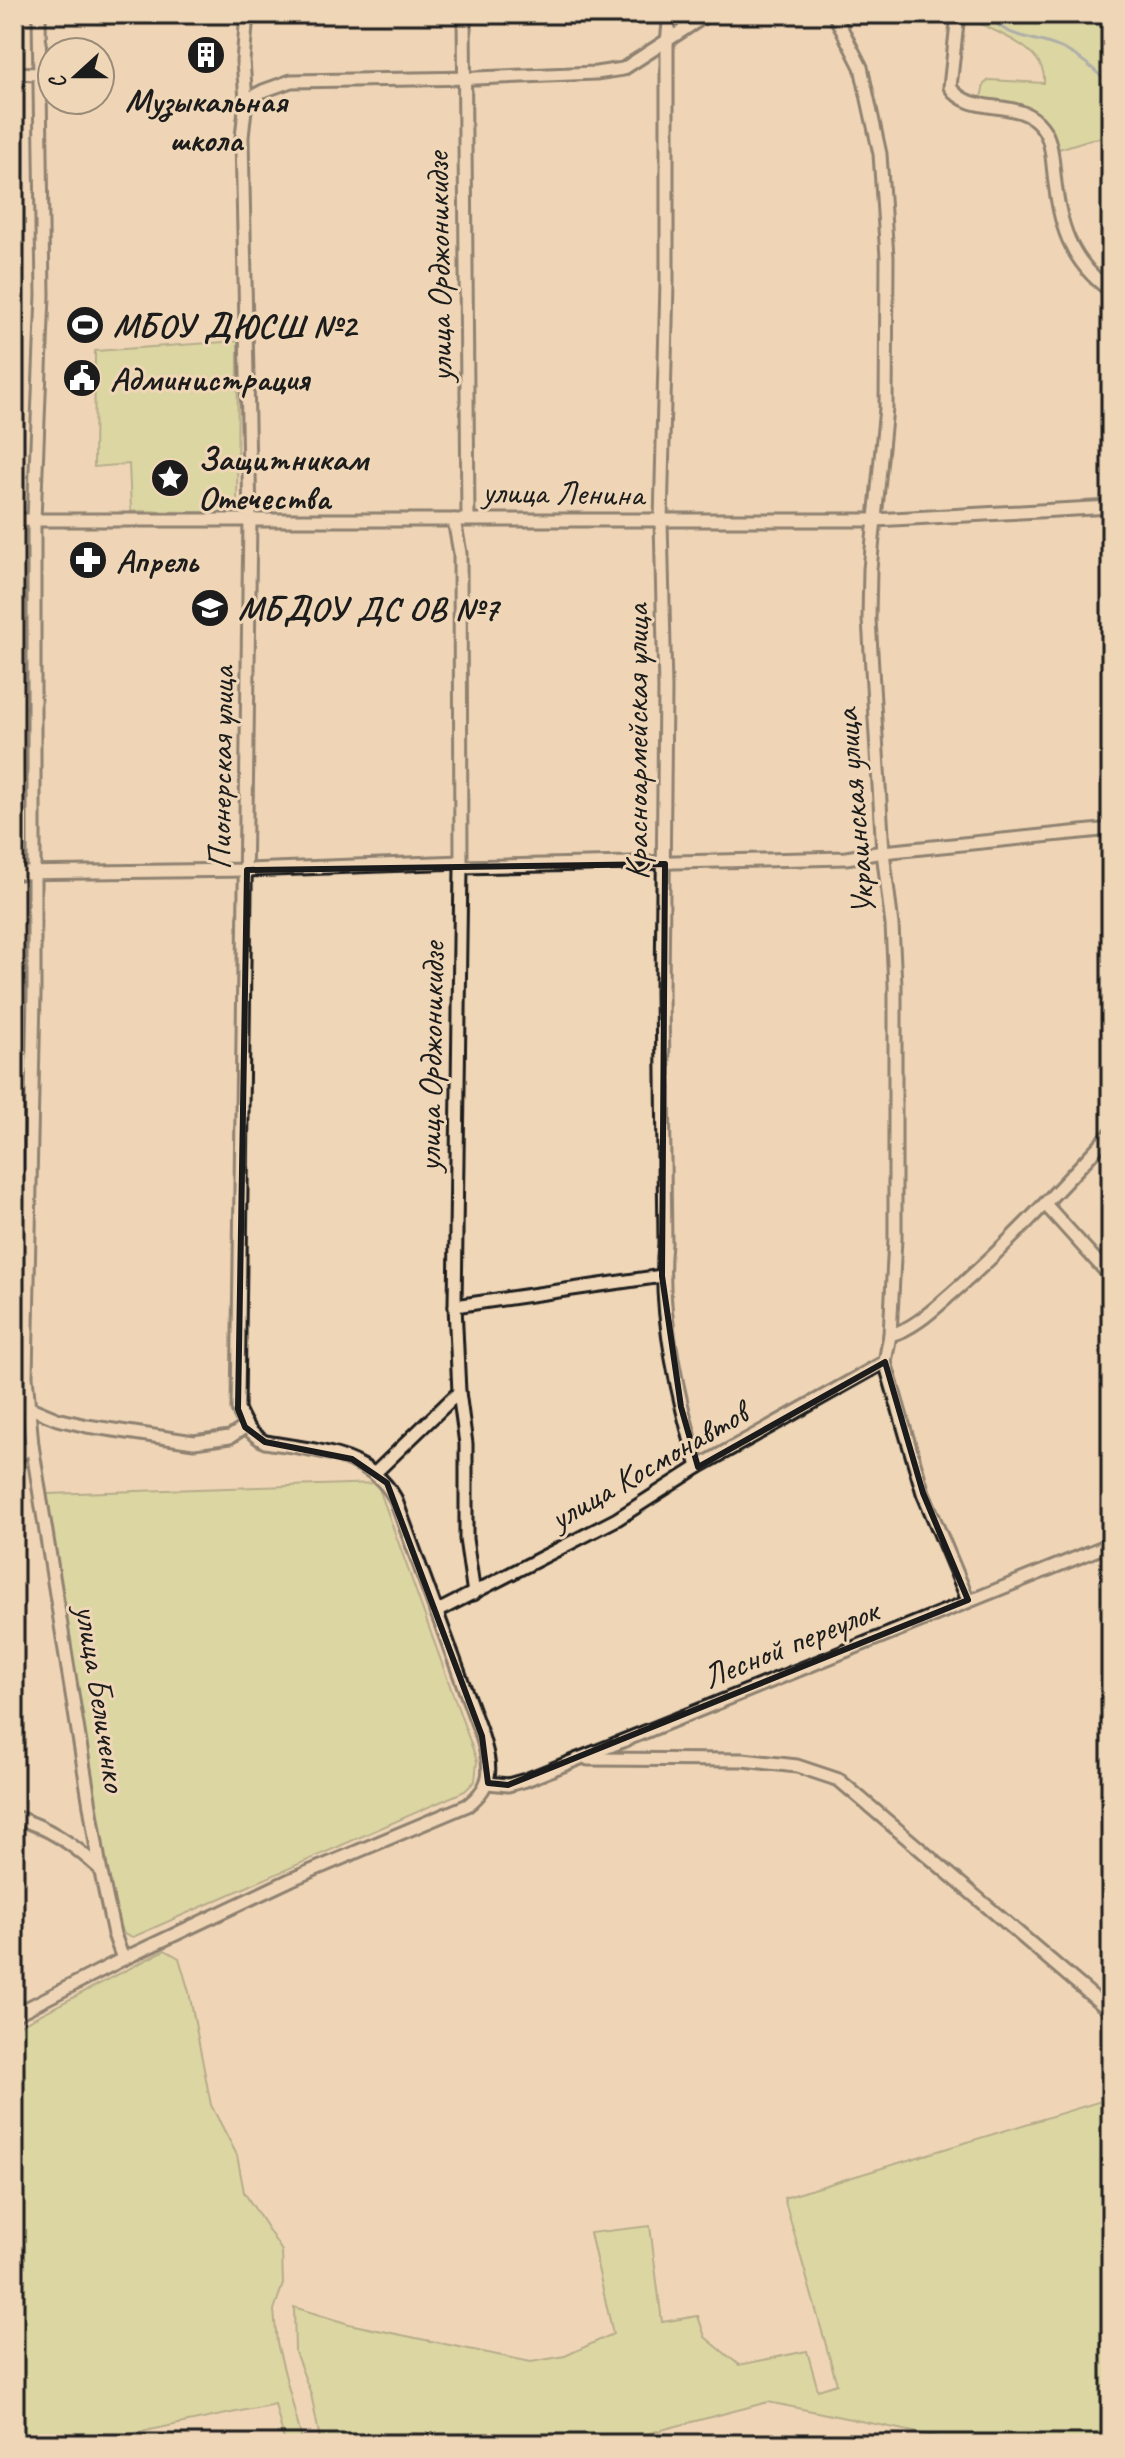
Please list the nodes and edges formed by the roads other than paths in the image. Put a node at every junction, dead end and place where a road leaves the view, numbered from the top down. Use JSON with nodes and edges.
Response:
{"nodes":[{"id":1,"x":39,"y":14,"type":"edge"},
{"id":2,"x":247,"y":14,"type":"edge"},
{"id":3,"x":464,"y":14,"type":"edge"},
{"id":4,"x":670,"y":14,"type":"edge"},
{"id":5,"x":708,"y":14,"type":"edge"},
{"id":6,"x":834,"y":14,"type":"edge"},
{"id":7,"x":958,"y":14,"type":"edge"},
{"id":8,"x":39,"y":36,"type":"edge"},
{"id":9,"x":667,"y":42,"type":"junction"},
{"id":10,"x":14,"y":73,"type":"edge"},
{"id":11,"x":36,"y":74,"type":"edge"},
{"id":12,"x":464,"y":77,"type":"junction"},
{"id":13,"x":246,"y":100,"type":"junction"},
{"id":14,"x":39,"y":116,"type":"edge"},
{"id":15,"x":1111,"y":291,"type":"edge"},
{"id":16,"x":1111,"y":507,"type":"edge"},
{"id":17,"x":250,"y":519,"type":"junction"},
{"id":18,"x":468,"y":519,"type":"junction"},
{"id":19,"x":14,"y":520,"type":"edge"},
{"id":20,"x":34,"y":520,"type":"junction"},
{"id":21,"x":454,"y":520,"type":"junction"},
{"id":22,"x":875,"y":520,"type":"junction"},
{"id":23,"x":661,"y":521,"type":"junction"},
{"id":24,"x":1111,"y":829,"type":"edge"},
{"id":25,"x":883,"y":852,"type":"junction"},
{"id":26,"x":665,"y":864,"type":"junction"},
{"id":27,"x":461,"y":865,"type":"junction"},
{"id":28,"x":247,"y":870,"type":"junction"},
{"id":29,"x":32,"y":872,"type":"junction"},
{"id":30,"x":14,"y":873,"type":"edge"},
{"id":31,"x":1111,"y":1133,"type":"edge"},
{"id":32,"x":1045,"y":1204,"type":"junction"},
{"id":33,"x":662,"y":1276,"type":"junction"},
{"id":34,"x":1111,"y":1277,"type":"edge"},
{"id":35,"x":455,"y":1306,"type":"junction"},
{"id":36,"x":890,"y":1335,"type":"junction"},
{"id":37,"x":885,"y":1362,"type":"junction"},
{"id":38,"x":20,"y":1374,"type":"edge"},
{"id":39,"x":459,"y":1392,"type":"junction"},
{"id":40,"x":28,"y":1407,"type":"junction"},
{"id":41,"x":245,"y":1427,"type":"junction"},
{"id":42,"x":32,"y":1445,"type":"junction"},
{"id":43,"x":14,"y":1464,"type":"edge"},
{"id":44,"x":698,"y":1467,"type":"junction"},
{"id":45,"x":375,"y":1473,"type":"junction"},
{"id":46,"x":1111,"y":1544,"type":"edge"},
{"id":47,"x":474,"y":1594,"type":"junction"},
{"id":48,"x":968,"y":1600,"type":"junction"},
{"id":49,"x":436,"y":1612,"type":"junction"},
{"id":50,"x":579,"y":1759,"type":"junction"},
{"id":51,"x":488,"y":1783,"type":"junction"},
{"id":52,"x":14,"y":1817,"type":"edge"},
{"id":53,"x":100,"y":1868,"type":"junction"},
{"id":54,"x":123,"y":1959,"type":"junction"},
{"id":55,"x":1111,"y":2012,"type":"edge"},
{"id":56,"x":14,"y":2015,"type":"edge"}],
"edges":[{"from":1,"to":8,"type":"street","name":"улица Беличенко"},
{"from":2,"to":13,"type":"street","name":"Пионерская улица"},
{"from":3,"to":12,"type":"street","name":"улица Орджоникидзе"},
{"from":4,"to":9,"type":"street","name":"Красноармейская улица"},
{"from":5,"to":9,"type":"street"},
{"from":6,"to":22,"type":"street","name":"Украинская улица"},
{"from":7,"to":15,"type":"street"},
{"from":9,"to":12,"type":"street"},
{"from":9,"to":23,"type":"street","name":"Красноармейская улица"},
{"from":10,"to":11,"type":"street"},
{"from":12,"to":13,"type":"street"},
{"from":12,"to":18,"type":"street","name":"улица Орджоникидзе"},
{"from":13,"to":17,"type":"street","name":"Пионерская улица"},
{"from":14,"to":20,"type":"street","name":"улица Беличенко"},
{"from":16,"to":22,"type":"street","name":"улица Ленина"},
{"from":17,"to":20,"type":"street","name":"улица Ленина"},
{"from":17,"to":21,"type":"street","name":"улица Ленина"},
{"from":17,"to":28,"type":"street","name":"Пионерская улица"},
{"from":18,"to":21,"type":"street","name":"улица Ленина"},
{"from":18,"to":23,"type":"street","name":"улица Ленина"},
{"from":19,"to":20,"type":"street","name":"улица Ленина"},
{"from":20,"to":29,"type":"street","name":"улица Беличенко"},
{"from":21,"to":27,"type":"street","name":"улица Орджоникидзе"},
{"from":22,"to":23,"type":"street","name":"улица Ленина"},
{"from":22,"to":25,"type":"street","name":"Украинская улица"},
{"from":23,"to":26,"type":"street","name":"Красноармейская улица"},
{"from":24,"to":25,"type":"street"},
{"from":25,"to":26,"type":"street"},
{"from":25,"to":36,"type":"street","name":"Украинская улица"},
{"from":26,"to":27,"type":"street"},
{"from":26,"to":33,"type":"street","name":"Красноармейская улица"},
{"from":27,"to":28,"type":"street"},
{"from":27,"to":35,"type":"street","name":"улица Орджоникидзе"},
{"from":28,"to":29,"type":"street"},
{"from":28,"to":41,"type":"street","name":"Пионерская улица"},
{"from":29,"to":30,"type":"street"},
{"from":29,"to":38,"type":"street","name":"улица Беличенко"},
{"from":31,"to":32,"type":"street"},
{"from":32,"to":34,"type":"street"},
{"from":32,"to":36,"type":"street"},
{"from":33,"to":35,"type":"street"},
{"from":33,"to":44,"type":"street","name":"Красноармейская улица"},
{"from":35,"to":39,"type":"street","name":"улица Орджоникидзе"},
{"from":36,"to":37,"type":"street","name":"Украинская улица"},
{"from":37,"to":44,"type":"street","name":"улица Космонавтов"},
{"from":37,"to":48,"type":"street","name":"Украинская улица"},
{"from":38,"to":40,"type":"street","name":"улица Беличенко"},
{"from":39,"to":45,"type":"street"},
{"from":39,"to":47,"type":"street","name":"улица Орджоникидзе"},
{"from":40,"to":41,"type":"street"},
{"from":40,"to":42,"type":"street","name":"улица Беличенко"},
{"from":41,"to":45,"type":"street"},
{"from":42,"to":43,"type":"street"},
{"from":42,"to":53,"type":"street","name":"улица Беличенко"},
{"from":44,"to":47,"type":"street","name":"улица Космонавтов"},
{"from":45,"to":49,"type":"street"},
{"from":46,"to":48,"type":"street","name":"Лесной переулок"},
{"from":47,"to":49,"type":"street","name":"улица Космонавтов"},
{"from":48,"to":50,"type":"street","name":"Лесной переулок"},
{"from":49,"to":51,"type":"street"},
{"from":50,"to":51,"type":"street","name":"Лесной переулок"},
{"from":50,"to":55,"type":"street"},
{"from":51,"to":54,"type":"street"},
{"from":52,"to":53,"type":"street"},
{"from":53,"to":54,"type":"street","name":"улица Беличенко"},
{"from":54,"to":56,"type":"street"}]}
